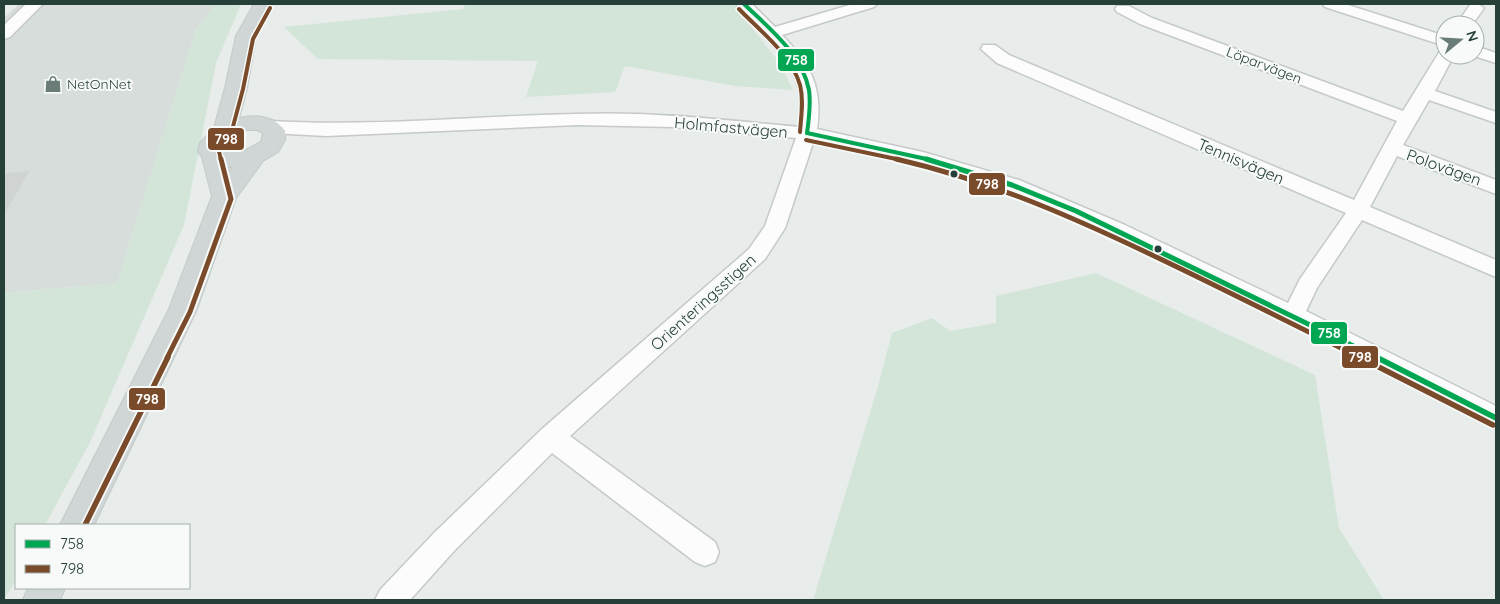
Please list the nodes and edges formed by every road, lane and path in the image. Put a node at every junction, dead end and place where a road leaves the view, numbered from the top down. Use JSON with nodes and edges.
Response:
{"nodes":[{"id":1,"x":35,"y":4,"type":"edge"},
{"id":2,"x":264,"y":4,"type":"edge"},
{"id":3,"x":744,"y":4,"type":"edge"},
{"id":4,"x":868,"y":4,"type":"edge"},
{"id":5,"x":1330,"y":4,"type":"edge"},
{"id":6,"x":1123,"y":8,"type":"dead end"},
{"id":7,"x":1476,"y":8,"type":"dead end"},
{"id":8,"x":1471,"y":15,"type":"edge"},
{"id":9,"x":772,"y":33,"type":"junction"},
{"id":10,"x":4,"y":34,"type":"edge"},
{"id":11,"x":1435,"y":38,"type":"edge"},
{"id":12,"x":988,"y":49,"type":"dead end"},
{"id":13,"x":1440,"y":65,"type":"edge"},
{"id":14,"x":236,"y":88,"type":"junction"},
{"id":15,"x":1425,"y":93,"type":"junction"},
{"id":16,"x":1496,"y":118,"type":"edge"},
{"id":17,"x":1407,"y":119,"type":"junction"},
{"id":18,"x":224,"y":131,"type":"junction"},
{"id":19,"x":807,"y":134,"type":"junction"},
{"id":20,"x":263,"y":138,"type":"junction"},
{"id":21,"x":1391,"y":147,"type":"junction"},
{"id":22,"x":213,"y":156,"type":"junction"},
{"id":23,"x":1496,"y":186,"type":"edge"},
{"id":24,"x":224,"y":196,"type":"junction"},
{"id":25,"x":1358,"y":212,"type":"junction"},
{"id":26,"x":1496,"y":269,"type":"edge"},
{"id":27,"x":1293,"y":315,"type":"junction"},
{"id":28,"x":1496,"y":418,"type":"edge"},
{"id":29,"x":551,"y":437,"type":"junction"},
{"id":30,"x":77,"y":524,"type":"edge"},
{"id":31,"x":705,"y":552,"type":"dead end"},
{"id":32,"x":390,"y":600,"type":"edge"}],
"edges":[{"from":1,"to":10,"type":"street"},
{"from":2,"to":14,"type":"main road"},
{"from":3,"to":9,"type":"street","name":"Orienteringsstigen"},
{"from":4,"to":9,"type":"street"},
{"from":5,"to":11,"type":"street"},
{"from":6,"to":17,"type":"street","name":"Löparvägen"},
{"from":7,"to":8,"type":"street"},
{"from":9,"to":19,"type":"street","name":"Orienteringsstigen"},
{"from":12,"to":25,"type":"street","name":"Tennisvägen"},
{"from":13,"to":15,"type":"street"},
{"from":14,"to":18,"type":"main road"},
{"from":14,"to":20,"type":"main road"},
{"from":15,"to":16,"type":"street"},
{"from":15,"to":17,"type":"street"},
{"from":17,"to":21,"type":"street"},
{"from":18,"to":20,"type":"main road"},
{"from":18,"to":22,"type":"main road"},
{"from":19,"to":20,"type":"street","name":"Holmfastvägen"},
{"from":19,"to":27,"type":"street","name":"Holmfastvägen"},
{"from":19,"to":29,"type":"street","name":"Orienteringsstigen"},
{"from":20,"to":22,"type":"main road"},
{"from":20,"to":24,"type":"main road"},
{"from":21,"to":23,"type":"street","name":"Polovägen"},
{"from":21,"to":25,"type":"street"},
{"from":22,"to":24,"type":"main road"},
{"from":24,"to":30,"type":"main road"},
{"from":25,"to":26,"type":"street","name":"Tennisvägen"},
{"from":25,"to":27,"type":"street"},
{"from":27,"to":28,"type":"street","name":"Holmfastvägen"},
{"from":29,"to":31,"type":"street"},
{"from":29,"to":32,"type":"street","name":"Orienteringsstigen"}]}
